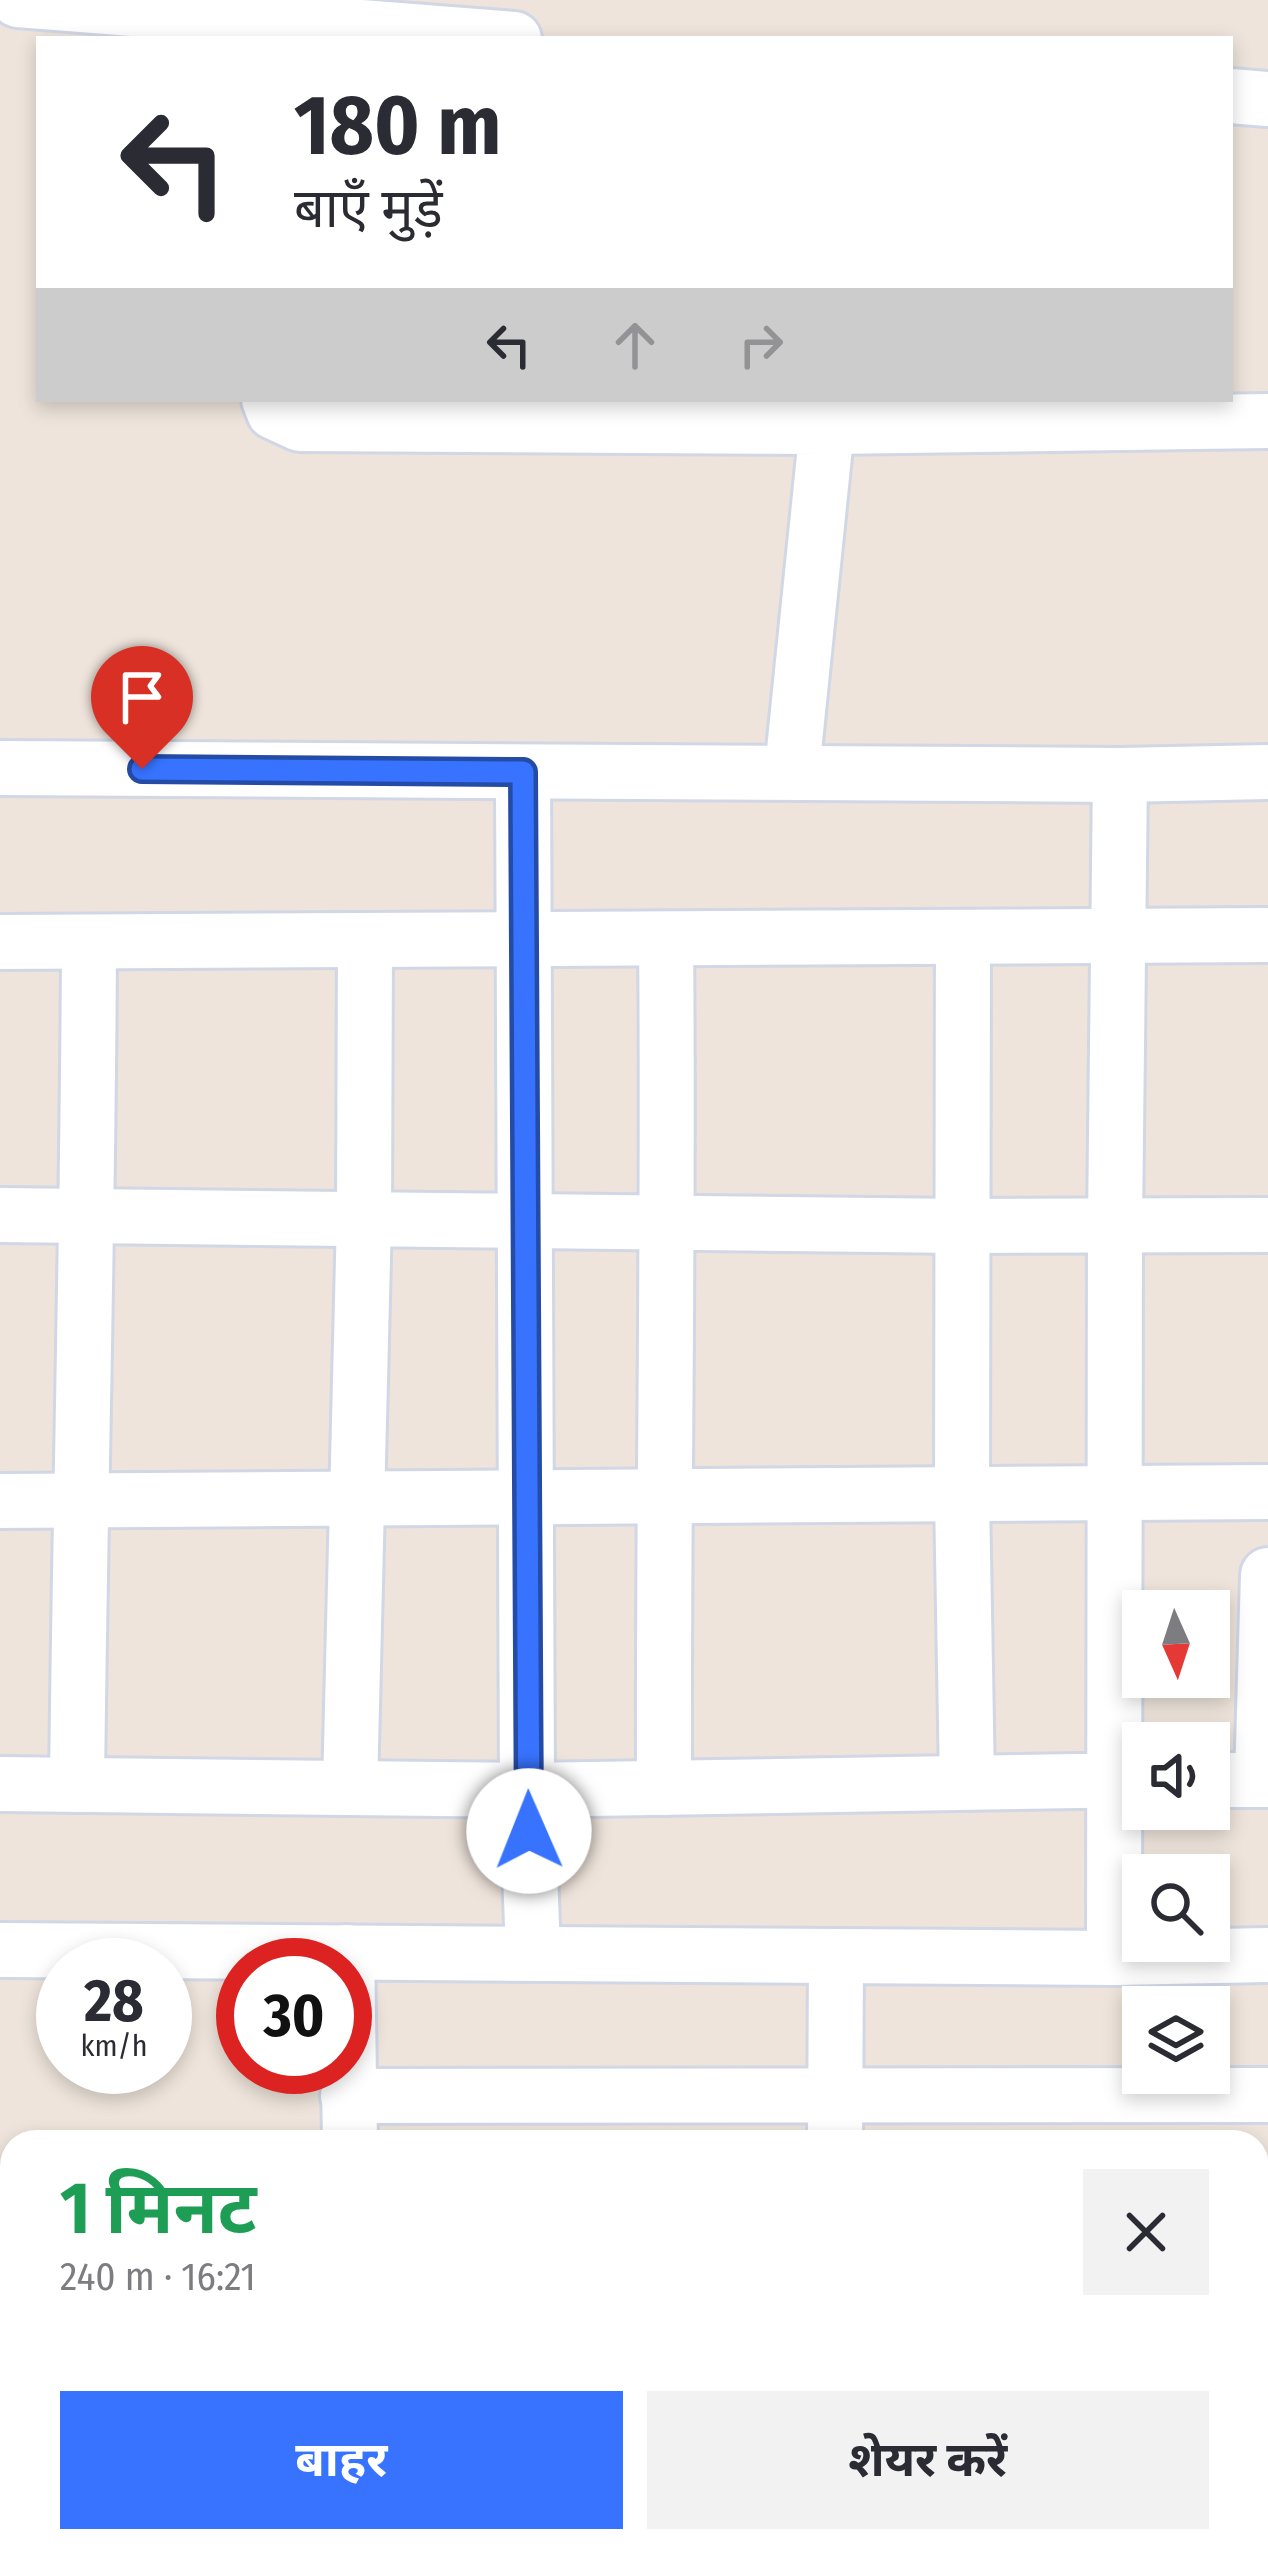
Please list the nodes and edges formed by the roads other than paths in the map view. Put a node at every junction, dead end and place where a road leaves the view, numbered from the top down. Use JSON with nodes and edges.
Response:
{"nodes":[{"id":1,"x":19,"y":0,"type":"edge"},
{"id":2,"x":277,"y":30,"type":"edge"},
{"id":3,"x":435,"y":36,"type":"edge"},
{"id":4,"x":1233,"y":96,"type":"edge"},
{"id":5,"x":1268,"y":99,"type":"edge"},
{"id":6,"x":270,"y":402,"type":"edge"},
{"id":7,"x":1055,"y":411,"type":"edge"},
{"id":8,"x":601,"y":414,"type":"edge"},
{"id":9,"x":1268,"y":421,"type":"edge"},
{"id":10,"x":827,"y":427,"type":"junction"},
{"id":11,"x":0,"y":767,"type":"edge"},
{"id":12,"x":792,"y":770,"type":"junction"},
{"id":13,"x":523,"y":772,"type":"junction"},
{"id":14,"x":1268,"y":772,"type":"edge"},
{"id":15,"x":1120,"y":775,"type":"junction"},
{"id":16,"x":1268,"y":935,"type":"edge"},
{"id":17,"x":1117,"y":936,"type":"junction"},
{"id":18,"x":963,"y":938,"type":"junction"},
{"id":19,"x":666,"y":940,"type":"junction"},
{"id":20,"x":365,"y":941,"type":"junction"},
{"id":21,"x":526,"y":941,"type":"junction"},
{"id":22,"x":0,"y":942,"type":"edge"},
{"id":23,"x":89,"y":942,"type":"junction"},
{"id":24,"x":0,"y":1215,"type":"edge"},
{"id":25,"x":88,"y":1216,"type":"junction"},
{"id":26,"x":364,"y":1219,"type":"junction"},
{"id":27,"x":524,"y":1220,"type":"junction"},
{"id":28,"x":669,"y":1222,"type":"junction"},
{"id":29,"x":1115,"y":1225,"type":"junction"},
{"id":30,"x":1268,"y":1225,"type":"edge"},
{"id":31,"x":964,"y":1226,"type":"junction"},
{"id":32,"x":1268,"y":1492,"type":"edge"},
{"id":33,"x":1115,"y":1493,"type":"junction"},
{"id":34,"x":355,"y":1496,"type":"junction"},
{"id":35,"x":962,"y":1496,"type":"junction"},
{"id":36,"x":663,"y":1498,"type":"junction"},
{"id":37,"x":526,"y":1499,"type":"junction"},
{"id":38,"x":80,"y":1501,"type":"junction"},
{"id":39,"x":0,"y":1502,"type":"edge"},
{"id":40,"x":1268,"y":1575,"type":"edge"},
{"id":41,"x":1126,"y":1722,"type":"edge"},
{"id":42,"x":1122,"y":1780,"type":"edge"},
{"id":43,"x":1246,"y":1780,"type":"edge"},
{"id":44,"x":967,"y":1781,"type":"junction"},
{"id":45,"x":0,"y":1784,"type":"edge"},
{"id":46,"x":77,"y":1785,"type":"junction"},
{"id":47,"x":350,"y":1788,"type":"junction"},
{"id":48,"x":664,"y":1788,"type":"junction"},
{"id":49,"x":527,"y":1790,"type":"junction"},
{"id":50,"x":1125,"y":1830,"type":"edge"},
{"id":51,"x":0,"y":1950,"type":"edge"},
{"id":52,"x":216,"y":1951,"type":"edge"},
{"id":53,"x":372,"y":1952,"type":"edge"},
{"id":54,"x":533,"y":1952,"type":"junction"},
{"id":55,"x":1268,"y":1954,"type":"edge"},
{"id":56,"x":836,"y":1955,"type":"junction"},
{"id":57,"x":1114,"y":1958,"type":"junction"},
{"id":58,"x":1268,"y":2095,"type":"edge"},
{"id":59,"x":349,"y":2119,"type":"edge"},
{"id":60,"x":835,"y":2119,"type":"edge"}],
"edges":[{"from":1,"to":2,"type":"street"},
{"from":2,"to":3,"type":"street"},
{"from":4,"to":5,"type":"street"},
{"from":6,"to":8,"type":"street"},
{"from":7,"to":9,"type":"street"},
{"from":7,"to":10,"type":"street"},
{"from":8,"to":10,"type":"street"},
{"from":10,"to":12,"type":"street"},
{"from":11,"to":13,"type":"street"},
{"from":12,"to":13,"type":"street"},
{"from":12,"to":15,"type":"street"},
{"from":13,"to":21,"type":"street"},
{"from":14,"to":15,"type":"street"},
{"from":15,"to":17,"type":"street"},
{"from":16,"to":17,"type":"street"},
{"from":17,"to":18,"type":"street"},
{"from":17,"to":29,"type":"street"},
{"from":18,"to":19,"type":"street"},
{"from":18,"to":31,"type":"street"},
{"from":19,"to":21,"type":"street"},
{"from":19,"to":28,"type":"street"},
{"from":20,"to":21,"type":"street"},
{"from":20,"to":23,"type":"street"},
{"from":20,"to":26,"type":"street"},
{"from":21,"to":27,"type":"street"},
{"from":22,"to":23,"type":"street"},
{"from":23,"to":25,"type":"street"},
{"from":24,"to":25,"type":"street"},
{"from":25,"to":26,"type":"street"},
{"from":25,"to":38,"type":"street"},
{"from":26,"to":27,"type":"street"},
{"from":26,"to":34,"type":"street"},
{"from":27,"to":28,"type":"street"},
{"from":27,"to":37,"type":"street"},
{"from":28,"to":31,"type":"street"},
{"from":28,"to":36,"type":"street"},
{"from":29,"to":30,"type":"street"},
{"from":29,"to":31,"type":"street"},
{"from":29,"to":33,"type":"street"},
{"from":31,"to":35,"type":"street"},
{"from":32,"to":33,"type":"street"},
{"from":33,"to":35,"type":"street"},
{"from":33,"to":41,"type":"street"},
{"from":34,"to":37,"type":"street"},
{"from":34,"to":38,"type":"street"},
{"from":34,"to":47,"type":"street"},
{"from":35,"to":36,"type":"street"},
{"from":35,"to":44,"type":"street"},
{"from":36,"to":37,"type":"street"},
{"from":36,"to":48,"type":"street"},
{"from":37,"to":49,"type":"street"},
{"from":38,"to":39,"type":"street"},
{"from":38,"to":46,"type":"street"},
{"from":40,"to":43,"type":"street"},
{"from":42,"to":44,"type":"street"},
{"from":44,"to":48,"type":"street"},
{"from":45,"to":46,"type":"street"},
{"from":46,"to":47,"type":"street"},
{"from":47,"to":49,"type":"street"},
{"from":48,"to":49,"type":"street"},
{"from":49,"to":54,"type":"street"},
{"from":50,"to":57,"type":"street"},
{"from":51,"to":52,"type":"street"},
{"from":53,"to":54,"type":"street"},
{"from":54,"to":56,"type":"street"},
{"from":55,"to":57,"type":"street"},
{"from":56,"to":57,"type":"street"},
{"from":56,"to":60,"type":"street"},
{"from":58,"to":60,"type":"street"},
{"from":59,"to":60,"type":"street"}]}
